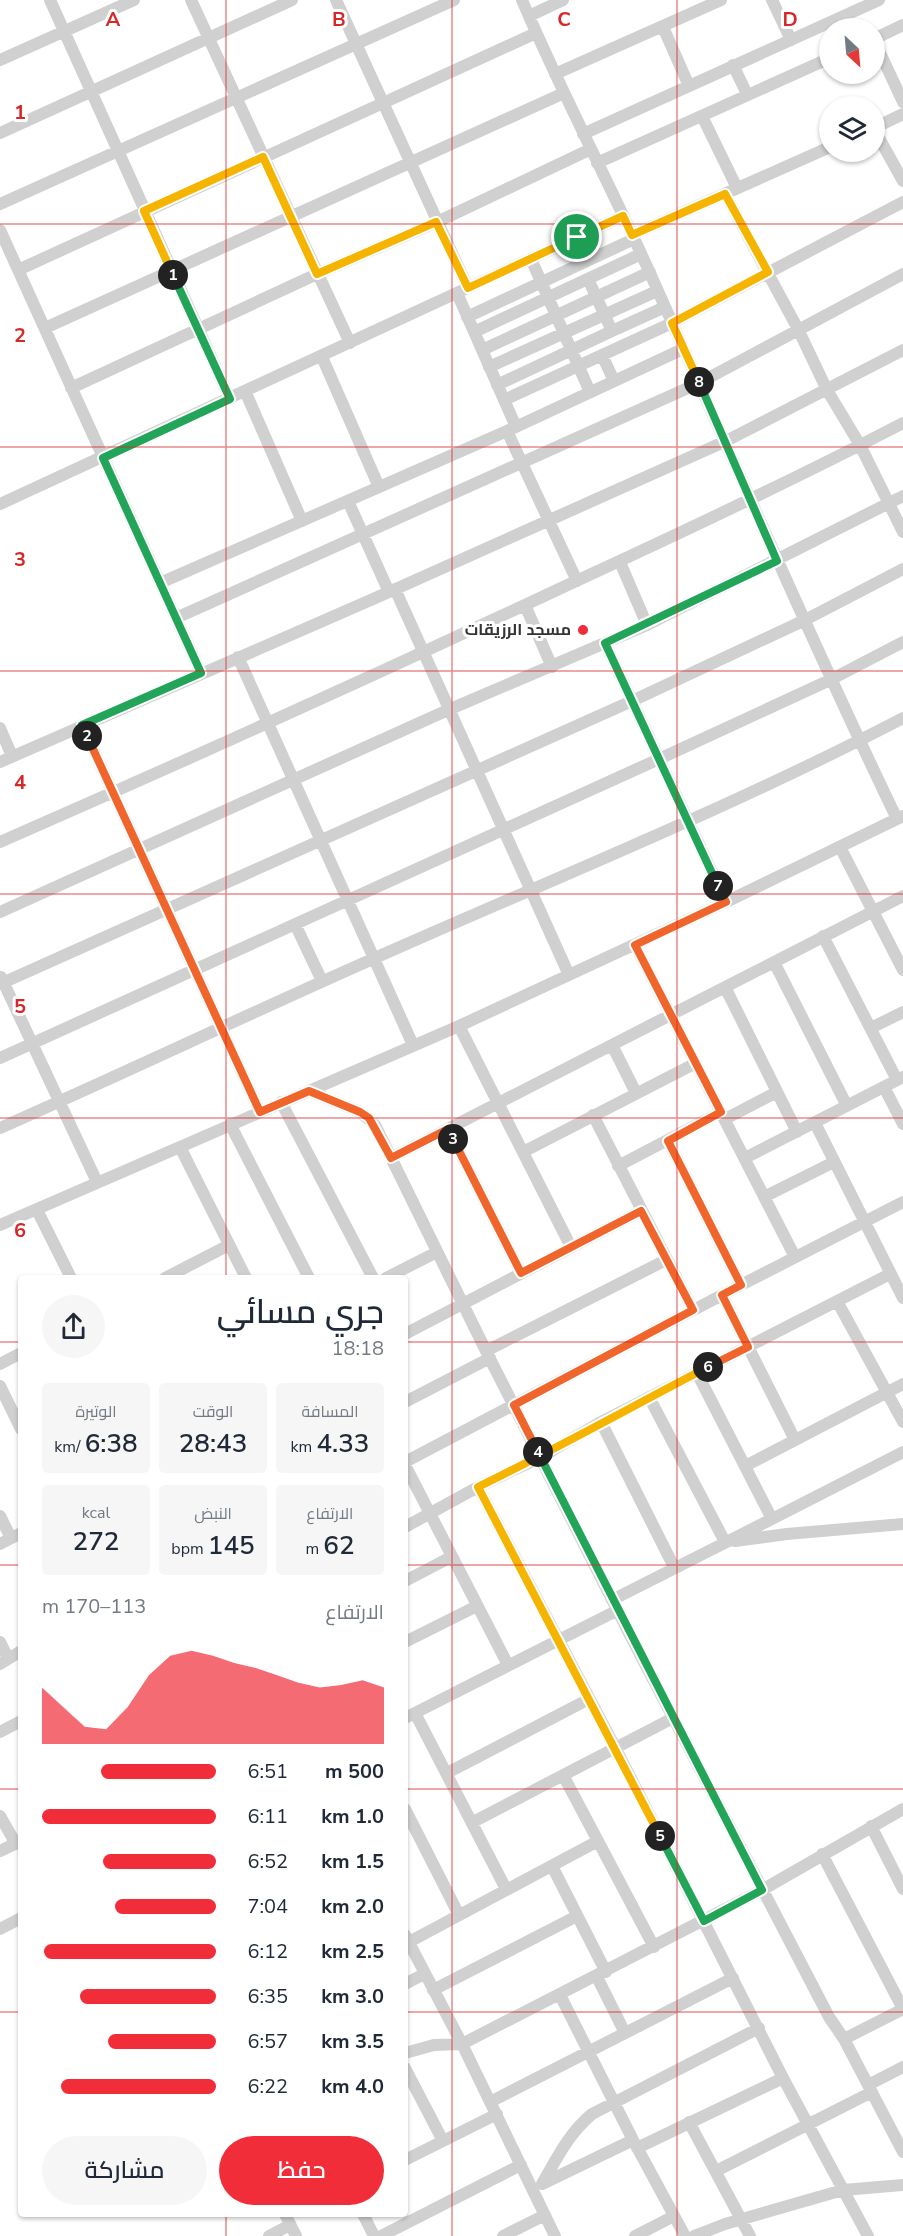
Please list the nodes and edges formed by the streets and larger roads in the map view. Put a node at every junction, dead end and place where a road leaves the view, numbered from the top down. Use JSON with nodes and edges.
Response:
{"nodes":[{"id":1,"x":50,"y":0,"type":"edge"},
{"id":2,"x":134,"y":0,"type":"edge"},
{"id":3,"x":191,"y":0,"type":"edge"},
{"id":4,"x":292,"y":0,"type":"edge"},
{"id":5,"x":336,"y":0,"type":"edge"},
{"id":6,"x":454,"y":0,"type":"edge"},
{"id":7,"x":522,"y":0,"type":"edge"},
{"id":8,"x":563,"y":0,"type":"edge"},
{"id":9,"x":722,"y":0,"type":"edge"},
{"id":10,"x":772,"y":0,"type":"edge"},
{"id":11,"x":879,"y":0,"type":"edge"},
{"id":12,"x":860,"y":4,"type":"edge"},
{"id":13,"x":695,"y":5,"type":"edge"},
{"id":14,"x":529,"y":16,"type":"junction"},
{"id":15,"x":903,"y":25,"type":"edge"},
{"id":16,"x":663,"y":27,"type":"junction"},
{"id":17,"x":63,"y":31,"type":"junction"},
{"id":18,"x":536,"y":33,"type":"junction"},
{"id":19,"x":885,"y":34,"type":"edge"},
{"id":20,"x":209,"y":38,"type":"junction"},
{"id":21,"x":791,"y":40,"type":"junction"},
{"id":22,"x":356,"y":45,"type":"junction"},
{"id":23,"x":0,"y":60,"type":"edge"},
{"id":24,"x":819,"y":63,"type":"edge"},
{"id":25,"x":885,"y":63,"type":"edge"},
{"id":26,"x":733,"y":65,"type":"junction"},
{"id":27,"x":555,"y":74,"type":"junction"},
{"id":28,"x":688,"y":86,"type":"junction"},
{"id":29,"x":89,"y":91,"type":"junction"},
{"id":30,"x":564,"y":93,"type":"junction"},
{"id":31,"x":747,"y":94,"type":"junction"},
{"id":32,"x":236,"y":98,"type":"junction"},
{"id":33,"x":903,"y":102,"type":"edge"},
{"id":34,"x":382,"y":103,"type":"junction"},
{"id":35,"x":903,"y":114,"type":"edge"},
{"id":36,"x":702,"y":116,"type":"junction"},
{"id":37,"x":885,"y":123,"type":"edge"},
{"id":38,"x":0,"y":133,"type":"edge"},
{"id":39,"x":584,"y":134,"type":"junction"},
{"id":40,"x":885,"y":148,"type":"edge"},
{"id":41,"x":591,"y":149,"type":"junction"},
{"id":42,"x":117,"y":151,"type":"junction"},
{"id":43,"x":819,"y":152,"type":"edge"},
{"id":44,"x":263,"y":157,"type":"junction"},
{"id":45,"x":597,"y":163,"type":"junction"},
{"id":46,"x":411,"y":164,"type":"junction"},
{"id":47,"x":903,"y":181,"type":"edge"},
{"id":48,"x":737,"y":188,"type":"junction"},
{"id":49,"x":725,"y":194,"type":"junction"},
{"id":50,"x":903,"y":202,"type":"edge"},
{"id":51,"x":0,"y":204,"type":"edge"},
{"id":52,"x":144,"y":211,"type":"junction"},
{"id":53,"x":291,"y":216,"type":"junction"},
{"id":54,"x":623,"y":216,"type":"junction"},
{"id":55,"x":436,"y":222,"type":"junction"},
{"id":56,"x":0,"y":230,"type":"edge"},
{"id":57,"x":633,"y":237,"type":"junction"},
{"id":58,"x":641,"y":254,"type":"junction"},
{"id":59,"x":531,"y":259,"type":"junction"},
{"id":60,"x":18,"y":270,"type":"junction"},
{"id":61,"x":172,"y":271,"type":"junction"},
{"id":62,"x":650,"y":272,"type":"junction"},
{"id":63,"x":768,"y":272,"type":"junction"},
{"id":64,"x":317,"y":274,"type":"junction"},
{"id":65,"x":903,"y":274,"type":"edge"},
{"id":66,"x":588,"y":279,"type":"junction"},
{"id":67,"x":541,"y":281,"type":"junction"},
{"id":68,"x":463,"y":291,"type":"junction"},
{"id":69,"x":657,"y":291,"type":"junction"},
{"id":70,"x":548,"y":297,"type":"junction"},
{"id":71,"x":596,"y":297,"type":"junction"},
{"id":72,"x":665,"y":307,"type":"junction"},
{"id":73,"x":605,"y":315,"type":"junction"},
{"id":74,"x":467,"y":316,"type":"junction"},
{"id":75,"x":556,"y":316,"type":"junction"},
{"id":76,"x":672,"y":323,"type":"junction"},
{"id":77,"x":45,"y":328,"type":"junction"},
{"id":78,"x":798,"y":329,"type":"junction"},
{"id":79,"x":198,"y":331,"type":"junction"},
{"id":80,"x":612,"y":331,"type":"junction"},
{"id":81,"x":474,"y":332,"type":"junction"},
{"id":82,"x":564,"y":333,"type":"junction"},
{"id":83,"x":498,"y":342,"type":"junction"},
{"id":84,"x":350,"y":343,"type":"junction"},
{"id":85,"x":571,"y":349,"type":"junction"},
{"id":86,"x":683,"y":349,"type":"junction"},
{"id":87,"x":482,"y":350,"type":"junction"},
{"id":88,"x":903,"y":350,"type":"edge"},
{"id":89,"x":602,"y":354,"type":"junction"},
{"id":90,"x":322,"y":357,"type":"junction"},
{"id":91,"x":506,"y":359,"type":"junction"},
{"id":92,"x":578,"y":365,"type":"junction"},
{"id":93,"x":489,"y":367,"type":"junction"},
{"id":94,"x":614,"y":381,"type":"junction"},
{"id":95,"x":699,"y":383,"type":"junction"},
{"id":96,"x":497,"y":385,"type":"junction"},
{"id":97,"x":71,"y":388,"type":"junction"},
{"id":98,"x":827,"y":390,"type":"junction"},
{"id":99,"x":245,"y":392,"type":"junction"},
{"id":100,"x":590,"y":392,"type":"junction"},
{"id":101,"x":230,"y":399,"type":"junction"},
{"id":102,"x":504,"y":400,"type":"junction"},
{"id":103,"x":903,"y":423,"type":"edge"},
{"id":104,"x":511,"y":429,"type":"junction"},
{"id":105,"x":726,"y":441,"type":"junction"},
{"id":106,"x":860,"y":445,"type":"junction"},
{"id":107,"x":103,"y":458,"type":"junction"},
{"id":108,"x":523,"y":462,"type":"junction"},
{"id":109,"x":379,"y":487,"type":"junction"},
{"id":110,"x":903,"y":496,"type":"edge"},
{"id":111,"x":751,"y":500,"type":"junction"},
{"id":112,"x":348,"y":501,"type":"junction"},
{"id":113,"x":890,"y":503,"type":"junction"},
{"id":114,"x":0,"y":504,"type":"edge"},
{"id":115,"x":549,"y":519,"type":"junction"},
{"id":116,"x":302,"y":521,"type":"junction"},
{"id":117,"x":903,"y":532,"type":"edge"},
{"id":118,"x":364,"y":534,"type":"junction"},
{"id":119,"x":777,"y":561,"type":"junction"},
{"id":120,"x":620,"y":562,"type":"junction"},
{"id":121,"x":903,"y":569,"type":"edge"},
{"id":122,"x":577,"y":581,"type":"junction"},
{"id":123,"x":160,"y":583,"type":"junction"},
{"id":124,"x":392,"y":591,"type":"junction"},
{"id":125,"x":525,"y":605,"type":"junction"},
{"id":126,"x":176,"y":618,"type":"junction"},
{"id":127,"x":803,"y":621,"type":"junction"},
{"id":128,"x":647,"y":624,"type":"junction"},
{"id":129,"x":903,"y":642,"type":"edge"},
{"id":130,"x":605,"y":643,"type":"junction"},
{"id":131,"x":423,"y":652,"type":"junction"},
{"id":132,"x":238,"y":657,"type":"junction"},
{"id":133,"x":552,"y":667,"type":"junction"},
{"id":134,"x":201,"y":673,"type":"junction"},
{"id":135,"x":830,"y":680,"type":"junction"},
{"id":136,"x":632,"y":701,"type":"junction"},
{"id":137,"x":448,"y":710,"type":"junction"},
{"id":138,"x":903,"y":718,"type":"edge"},
{"id":139,"x":268,"y":724,"type":"junction"},
{"id":140,"x":82,"y":725,"type":"junction"},
{"id":141,"x":0,"y":728,"type":"edge"},
{"id":142,"x":859,"y":741,"type":"junction"},
{"id":143,"x":12,"y":756,"type":"junction"},
{"id":144,"x":659,"y":759,"type":"junction"},
{"id":145,"x":0,"y":762,"type":"edge"},
{"id":146,"x":477,"y":770,"type":"junction"},
{"id":147,"x":293,"y":780,"type":"junction"},
{"id":148,"x":114,"y":792,"type":"junction"},
{"id":149,"x":900,"y":818,"type":"edge"},
{"id":150,"x":687,"y":820,"type":"junction"},
{"id":151,"x":503,"y":831,"type":"junction"},
{"id":152,"x":321,"y":841,"type":"junction"},
{"id":153,"x":0,"y":842,"type":"edge"},
{"id":154,"x":840,"y":847,"type":"junction"},
{"id":155,"x":139,"y":849,"type":"junction"},
{"id":156,"x":530,"y":890,"type":"junction"},
{"id":157,"x":903,"y":896,"type":"edge"},
{"id":158,"x":347,"y":900,"type":"junction"},
{"id":159,"x":726,"y":902,"type":"junction"},
{"id":160,"x":165,"y":909,"type":"junction"},
{"id":161,"x":874,"y":911,"type":"junction"},
{"id":162,"x":0,"y":912,"type":"edge"},
{"id":163,"x":295,"y":924,"type":"junction"},
{"id":164,"x":823,"y":936,"type":"junction"},
{"id":165,"x":635,"y":945,"type":"junction"},
{"id":166,"x":374,"y":958,"type":"junction"},
{"id":167,"x":774,"y":962,"type":"junction"},
{"id":168,"x":194,"y":969,"type":"junction"},
{"id":169,"x":903,"y":970,"type":"edge"},
{"id":170,"x":569,"y":975,"type":"junction"},
{"id":171,"x":1,"y":980,"type":"edge"},
{"id":172,"x":322,"y":981,"type":"junction"},
{"id":173,"x":725,"y":987,"type":"junction"},
{"id":174,"x":903,"y":1012,"type":"edge"},
{"id":175,"x":671,"y":1015,"type":"junction"},
{"id":176,"x":459,"y":1026,"type":"junction"},
{"id":177,"x":220,"y":1028,"type":"junction"},
{"id":178,"x":871,"y":1028,"type":"junction"},
{"id":179,"x":31,"y":1044,"type":"junction"},
{"id":180,"x":413,"y":1045,"type":"junction"},
{"id":181,"x":612,"y":1045,"type":"junction"},
{"id":182,"x":0,"y":1058,"type":"edge"},
{"id":183,"x":696,"y":1063,"type":"junction"},
{"id":184,"x":900,"y":1079,"type":"edge"},
{"id":185,"x":884,"y":1087,"type":"junction"},
{"id":186,"x":309,"y":1091,"type":"junction"},
{"id":187,"x":777,"y":1092,"type":"junction"},
{"id":188,"x":636,"y":1093,"type":"junction"},
{"id":189,"x":58,"y":1102,"type":"junction"},
{"id":190,"x":281,"y":1102,"type":"junction"},
{"id":191,"x":498,"y":1103,"type":"junction"},
{"id":192,"x":847,"y":1106,"type":"junction"},
{"id":193,"x":260,"y":1112,"type":"junction"},
{"id":194,"x":723,"y":1115,"type":"junction"},
{"id":195,"x":593,"y":1116,"type":"junction"},
{"id":196,"x":815,"y":1123,"type":"junction"},
{"id":197,"x":230,"y":1124,"type":"junction"},
{"id":198,"x":903,"y":1124,"type":"edge"},
{"id":199,"x":0,"y":1128,"type":"edge"},
{"id":200,"x":448,"y":1129,"type":"junction"},
{"id":201,"x":797,"y":1132,"type":"junction"},
{"id":202,"x":668,"y":1141,"type":"junction"},
{"id":203,"x":180,"y":1147,"type":"junction"},
{"id":204,"x":523,"y":1152,"type":"junction"},
{"id":205,"x":391,"y":1158,"type":"junction"},
{"id":206,"x":744,"y":1158,"type":"junction"},
{"id":207,"x":834,"y":1162,"type":"junction"},
{"id":208,"x":618,"y":1166,"type":"junction"},
{"id":209,"x":97,"y":1182,"type":"junction"},
{"id":210,"x":764,"y":1197,"type":"junction"},
{"id":211,"x":903,"y":1202,"type":"edge"},
{"id":212,"x":37,"y":1209,"type":"junction"},
{"id":213,"x":641,"y":1211,"type":"junction"},
{"id":214,"x":864,"y":1221,"type":"junction"},
{"id":215,"x":0,"y":1225,"type":"edge"},
{"id":216,"x":229,"y":1245,"type":"junction"},
{"id":217,"x":571,"y":1247,"type":"junction"},
{"id":218,"x":437,"y":1252,"type":"junction"},
{"id":219,"x":795,"y":1257,"type":"junction"},
{"id":220,"x":666,"y":1260,"type":"junction"},
{"id":221,"x":521,"y":1273,"type":"junction"},
{"id":222,"x":182,"y":1274,"type":"edge"},
{"id":223,"x":890,"y":1274,"type":"junction"},
{"id":224,"x":70,"y":1275,"type":"edge"},
{"id":225,"x":244,"y":1275,"type":"edge"},
{"id":226,"x":307,"y":1275,"type":"edge"},
{"id":227,"x":371,"y":1275,"type":"edge"},
{"id":228,"x":392,"y":1275,"type":"edge"},
{"id":229,"x":741,"y":1285,"type":"junction"},
{"id":230,"x":722,"y":1295,"type":"junction"},
{"id":231,"x":903,"y":1298,"type":"edge"},
{"id":232,"x":837,"y":1301,"type":"junction"},
{"id":233,"x":463,"y":1304,"type":"junction"},
{"id":234,"x":693,"y":1310,"type":"junction"},
{"id":235,"x":408,"y":1332,"type":"edge"},
{"id":236,"x":748,"y":1347,"type":"junction"},
{"id":237,"x":488,"y":1354,"type":"junction"},
{"id":238,"x":18,"y":1355,"type":"edge"},
{"id":239,"x":0,"y":1364,"type":"edge"},
{"id":240,"x":697,"y":1373,"type":"junction"},
{"id":241,"x":903,"y":1384,"type":"edge"},
{"id":242,"x":0,"y":1386,"type":"edge"},
{"id":243,"x":887,"y":1392,"type":"junction"},
{"id":244,"x":649,"y":1397,"type":"junction"},
{"id":245,"x":408,"y":1400,"type":"edge"},
{"id":246,"x":514,"y":1405,"type":"junction"},
{"id":247,"x":601,"y":1422,"type":"junction"},
{"id":248,"x":903,"y":1422,"type":"edge"},
{"id":249,"x":18,"y":1423,"type":"edge"},
{"id":250,"x":795,"y":1440,"type":"junction"},
{"id":251,"x":903,"y":1452,"type":"edge"},
{"id":252,"x":541,"y":1456,"type":"junction"},
{"id":253,"x":408,"y":1462,"type":"edge"},
{"id":254,"x":745,"y":1466,"type":"junction"},
{"id":255,"x":408,"y":1470,"type":"edge"},
{"id":256,"x":478,"y":1487,"type":"junction"},
{"id":257,"x":430,"y":1514,"type":"junction"},
{"id":258,"x":0,"y":1516,"type":"edge"},
{"id":259,"x":772,"y":1519,"type":"junction"},
{"id":260,"x":903,"y":1524,"type":"edge"},
{"id":261,"x":408,"y":1525,"type":"edge"},
{"id":262,"x":14,"y":1539,"type":"edge"},
{"id":263,"x":725,"y":1542,"type":"junction"},
{"id":264,"x":451,"y":1557,"type":"junction"},
{"id":265,"x":674,"y":1567,"type":"junction"},
{"id":266,"x":408,"y":1579,"type":"edge"},
{"id":267,"x":615,"y":1605,"type":"junction"},
{"id":268,"x":477,"y":1606,"type":"junction"},
{"id":269,"x":408,"y":1640,"type":"edge"},
{"id":270,"x":558,"y":1640,"type":"junction"},
{"id":271,"x":0,"y":1642,"type":"edge"},
{"id":272,"x":18,"y":1653,"type":"edge"},
{"id":273,"x":4,"y":1661,"type":"edge"},
{"id":274,"x":508,"y":1665,"type":"junction"},
{"id":275,"x":589,"y":1699,"type":"junction"},
{"id":276,"x":410,"y":1715,"type":"edge"},
{"id":277,"x":673,"y":1718,"type":"junction"},
{"id":278,"x":18,"y":1723,"type":"edge"},
{"id":279,"x":0,"y":1732,"type":"edge"},
{"id":280,"x":615,"y":1747,"type":"junction"},
{"id":281,"x":447,"y":1773,"type":"junction"},
{"id":282,"x":563,"y":1775,"type":"junction"},
{"id":283,"x":903,"y":1809,"type":"edge"},
{"id":284,"x":408,"y":1815,"type":"edge"},
{"id":285,"x":0,"y":1816,"type":"edge"},
{"id":286,"x":473,"y":1822,"type":"junction"},
{"id":287,"x":871,"y":1826,"type":"junction"},
{"id":288,"x":18,"y":1842,"type":"edge"},
{"id":289,"x":598,"y":1842,"type":"junction"},
{"id":290,"x":0,"y":1851,"type":"edge"},
{"id":291,"x":822,"y":1854,"type":"junction"},
{"id":292,"x":552,"y":1866,"type":"junction"},
{"id":293,"x":506,"y":1889,"type":"junction"},
{"id":294,"x":903,"y":1889,"type":"edge"},
{"id":295,"x":762,"y":1890,"type":"junction"},
{"id":296,"x":459,"y":1915,"type":"junction"},
{"id":297,"x":577,"y":1916,"type":"junction"},
{"id":298,"x":18,"y":1920,"type":"edge"},
{"id":299,"x":704,"y":1921,"type":"junction"},
{"id":300,"x":0,"y":1929,"type":"edge"},
{"id":301,"x":408,"y":1939,"type":"edge"},
{"id":302,"x":408,"y":1941,"type":"edge"},
{"id":303,"x":654,"y":1947,"type":"junction"},
{"id":304,"x":424,"y":1974,"type":"junction"},
{"id":305,"x":601,"y":1974,"type":"junction"},
{"id":306,"x":734,"y":1978,"type":"junction"},
{"id":307,"x":408,"y":1982,"type":"edge"},
{"id":308,"x":433,"y":1990,"type":"junction"},
{"id":309,"x":560,"y":1995,"type":"junction"},
{"id":310,"x":903,"y":2009,"type":"edge"},
{"id":311,"x":759,"y":2028,"type":"junction"},
{"id":312,"x":624,"y":2033,"type":"junction"},
{"id":313,"x":844,"y":2039,"type":"junction"},
{"id":314,"x":462,"y":2044,"type":"junction"},
{"id":315,"x":408,"y":2052,"type":"edge"},
{"id":316,"x":588,"y":2052,"type":"junction"},
{"id":317,"x":903,"y":2067,"type":"edge"},
{"id":318,"x":408,"y":2074,"type":"edge"},
{"id":319,"x":783,"y":2078,"type":"junction"},
{"id":320,"x":870,"y":2089,"type":"junction"},
{"id":321,"x":490,"y":2102,"type":"junction"},
{"id":322,"x":614,"y":2102,"type":"junction"},
{"id":323,"x":496,"y":2114,"type":"junction"},
{"id":324,"x":689,"y":2122,"type":"junction"},
{"id":325,"x":808,"y":2125,"type":"junction"},
{"id":326,"x":899,"y":2134,"type":"edge"},
{"id":327,"x":442,"y":2141,"type":"junction"},
{"id":328,"x":635,"y":2144,"type":"junction"},
{"id":329,"x":903,"y":2152,"type":"edge"},
{"id":330,"x":408,"y":2158,"type":"edge"},
{"id":331,"x":521,"y":2164,"type":"junction"},
{"id":332,"x":716,"y":2171,"type":"junction"},
{"id":333,"x":903,"y":2185,"type":"edge"},
{"id":334,"x":537,"y":2186,"type":"junction"},
{"id":335,"x":843,"y":2190,"type":"junction"},
{"id":336,"x":544,"y":2215,"type":"junction"},
{"id":337,"x":674,"y":2216,"type":"junction"},
{"id":338,"x":364,"y":2217,"type":"edge"},
{"id":339,"x":742,"y":2220,"type":"junction"},
{"id":340,"x":290,"y":2225,"type":"edge"},
{"id":341,"x":269,"y":2236,"type":"edge"},
{"id":342,"x":374,"y":2236,"type":"edge"},
{"id":343,"x":381,"y":2236,"type":"edge"},
{"id":344,"x":503,"y":2236,"type":"edge"},
{"id":345,"x":555,"y":2236,"type":"edge"},
{"id":346,"x":634,"y":2236,"type":"edge"},
{"id":347,"x":684,"y":2236,"type":"edge"},
{"id":348,"x":694,"y":2236,"type":"edge"},
{"id":349,"x":750,"y":2236,"type":"edge"},
{"id":350,"x":868,"y":2236,"type":"edge"}],
"edges":[{"from":1,"to":17,"type":"street"},
{"from":2,"to":17,"type":"street"},
{"from":3,"to":20,"type":"street"},
{"from":4,"to":20,"type":"street"},
{"from":5,"to":22,"type":"street"},
{"from":6,"to":22,"type":"street"},
{"from":7,"to":14,"type":"street"},
{"from":8,"to":14,"type":"street"},
{"from":9,"to":13,"type":"street"},
{"from":10,"to":21,"type":"street"},
{"from":11,"to":12,"type":"street"},
{"from":12,"to":21,"type":"street"},
{"from":13,"to":16,"type":"street"},
{"from":14,"to":18,"type":"street"},
{"from":15,"to":19,"type":"street"},
{"from":16,"to":27,"type":"street"},
{"from":16,"to":28,"type":"street"},
{"from":17,"to":23,"type":"street"},
{"from":17,"to":29,"type":"street"},
{"from":18,"to":27,"type":"street"},
{"from":18,"to":34,"type":"street"},
{"from":20,"to":29,"type":"street"},
{"from":20,"to":32,"type":"street"},
{"from":21,"to":26,"type":"street"},
{"from":22,"to":32,"type":"street"},
{"from":22,"to":34,"type":"street"},
{"from":24,"to":31,"type":"street"},
{"from":25,"to":33,"type":"street"},
{"from":26,"to":28,"type":"street"},
{"from":26,"to":31,"type":"street"},
{"from":27,"to":30,"type":"street"},
{"from":28,"to":39,"type":"street"},
{"from":29,"to":38,"type":"street"},
{"from":29,"to":42,"type":"street"},
{"from":30,"to":39,"type":"street"},
{"from":30,"to":46,"type":"street"},
{"from":31,"to":36,"type":"street"},
{"from":32,"to":42,"type":"street"},
{"from":32,"to":44,"type":"street"},
{"from":34,"to":44,"type":"street"},
{"from":34,"to":46,"type":"street"},
{"from":35,"to":37,"type":"street"},
{"from":36,"to":45,"type":"street"},
{"from":36,"to":48,"type":"street"},
{"from":39,"to":41,"type":"street"},
{"from":40,"to":47,"type":"street"},
{"from":41,"to":45,"type":"street"},
{"from":41,"to":55,"type":"street"},
{"from":42,"to":51,"type":"street"},
{"from":42,"to":52,"type":"street"},
{"from":43,"to":48,"type":"street"},
{"from":44,"to":52,"type":"street"},
{"from":44,"to":53,"type":"street"},
{"from":45,"to":54,"type":"street"},
{"from":46,"to":53,"type":"street"},
{"from":46,"to":55,"type":"street"},
{"from":48,"to":49,"type":"street"},
{"from":49,"to":57,"type":"street"},
{"from":49,"to":63,"type":"street"},
{"from":50,"to":63,"type":"street"},
{"from":52,"to":60,"type":"street"},
{"from":52,"to":61,"type":"street"},
{"from":53,"to":61,"type":"street"},
{"from":53,"to":64,"type":"street"},
{"from":54,"to":57,"type":"street"},
{"from":54,"to":59,"type":"street"},
{"from":55,"to":64,"type":"street"},
{"from":55,"to":68,"type":"street"},
{"from":56,"to":60,"type":"street"},
{"from":57,"to":58,"type":"street"},
{"from":57,"to":67,"type":"street"},
{"from":58,"to":62,"type":"street"},
{"from":58,"to":66,"type":"street"},
{"from":59,"to":67,"type":"street"},
{"from":59,"to":68,"type":"street"},
{"from":60,"to":77,"type":"street"},
{"from":61,"to":77,"type":"street"},
{"from":61,"to":79,"type":"street"},
{"from":62,"to":69,"type":"street"},
{"from":62,"to":71,"type":"street"},
{"from":63,"to":76,"type":"street"},
{"from":63,"to":78,"type":"street"},
{"from":64,"to":79,"type":"street"},
{"from":64,"to":84,"type":"street"},
{"from":65,"to":78,"type":"street"},
{"from":66,"to":70,"type":"street"},
{"from":66,"to":71,"type":"street"},
{"from":67,"to":70,"type":"street"},
{"from":67,"to":74,"type":"street"},
{"from":68,"to":74,"type":"street"},
{"from":68,"to":84,"type":"street"},
{"from":69,"to":72,"type":"street"},
{"from":69,"to":73,"type":"street"},
{"from":70,"to":75,"type":"street"},
{"from":70,"to":81,"type":"street"},
{"from":71,"to":73,"type":"street"},
{"from":71,"to":75,"type":"street"},
{"from":72,"to":76,"type":"street"},
{"from":72,"to":80,"type":"street"},
{"from":73,"to":80,"type":"street"},
{"from":73,"to":82,"type":"street"},
{"from":74,"to":81,"type":"street"},
{"from":75,"to":82,"type":"street"},
{"from":75,"to":83,"type":"street"},
{"from":76,"to":86,"type":"street"},
{"from":76,"to":89,"type":"street"},
{"from":77,"to":97,"type":"street"},
{"from":78,"to":95,"type":"street"},
{"from":78,"to":98,"type":"street"},
{"from":79,"to":97,"type":"street"},
{"from":79,"to":101,"type":"street"},
{"from":80,"to":85,"type":"street"},
{"from":81,"to":87,"type":"street"},
{"from":82,"to":85,"type":"street"},
{"from":82,"to":91,"type":"street"},
{"from":83,"to":87,"type":"street"},
{"from":83,"to":91,"type":"street"},
{"from":84,"to":90,"type":"street"},
{"from":85,"to":92,"type":"street"},
{"from":85,"to":96,"type":"street"},
{"from":86,"to":94,"type":"street"},
{"from":86,"to":95,"type":"street"},
{"from":87,"to":93,"type":"street"},
{"from":88,"to":98,"type":"street"},
{"from":89,"to":92,"type":"street"},
{"from":89,"to":94,"type":"street"},
{"from":90,"to":99,"type":"street"},
{"from":90,"to":109,"type":"street"},
{"from":91,"to":93,"type":"street"},
{"from":92,"to":100,"type":"street"},
{"from":92,"to":102,"type":"street"},
{"from":93,"to":96,"type":"street"},
{"from":94,"to":100,"type":"street"},
{"from":95,"to":105,"type":"street"},
{"from":95,"to":108,"type":"street"},
{"from":96,"to":102,"type":"street"},
{"from":97,"to":107,"type":"street"},
{"from":98,"to":105,"type":"street"},
{"from":98,"to":106,"type":"street"},
{"from":99,"to":101,"type":"street"},
{"from":99,"to":116,"type":"street"},
{"from":100,"to":104,"type":"street"},
{"from":101,"to":107,"type":"street"},
{"from":102,"to":104,"type":"street"},
{"from":103,"to":106,"type":"street"},
{"from":104,"to":108,"type":"street"},
{"from":104,"to":109,"type":"street"},
{"from":105,"to":111,"type":"street"},
{"from":105,"to":115,"type":"street"},
{"from":106,"to":111,"type":"street"},
{"from":106,"to":113,"type":"street"},
{"from":107,"to":114,"type":"street"},
{"from":107,"to":123,"type":"street"},
{"from":108,"to":115,"type":"street"},
{"from":108,"to":118,"type":"street"},
{"from":109,"to":112,"type":"street"},
{"from":110,"to":113,"type":"street"},
{"from":111,"to":119,"type":"street"},
{"from":111,"to":120,"type":"street"},
{"from":112,"to":116,"type":"street"},
{"from":112,"to":118,"type":"street"},
{"from":113,"to":117,"type":"street"},
{"from":113,"to":119,"type":"street"},
{"from":115,"to":122,"type":"street"},
{"from":115,"to":124,"type":"street"},
{"from":116,"to":123,"type":"street"},
{"from":118,"to":124,"type":"street"},
{"from":118,"to":126,"type":"street"},
{"from":119,"to":127,"type":"street"},
{"from":119,"to":128,"type":"street"},
{"from":120,"to":122,"type":"street"},
{"from":120,"to":128,"type":"street"},
{"from":121,"to":127,"type":"street"},
{"from":122,"to":125,"type":"street"},
{"from":123,"to":126,"type":"street"},
{"from":124,"to":131,"type":"street"},
{"from":124,"to":132,"type":"street"},
{"from":125,"to":131,"type":"street"},
{"from":125,"to":133,"type":"street"},
{"from":126,"to":134,"type":"street"},
{"from":127,"to":135,"type":"street"},
{"from":127,"to":136,"type":"street"},
{"from":128,"to":130,"type":"street"},
{"from":129,"to":135,"type":"street"},
{"from":130,"to":133,"type":"street"},
{"from":130,"to":136,"type":"street"},
{"from":131,"to":137,"type":"street"},
{"from":131,"to":139,"type":"street"},
{"from":132,"to":134,"type":"street"},
{"from":132,"to":139,"type":"street"},
{"from":133,"to":137,"type":"street"},
{"from":134,"to":140,"type":"street"},
{"from":135,"to":142,"type":"street"},
{"from":135,"to":144,"type":"street"},
{"from":136,"to":144,"type":"street"},
{"from":136,"to":146,"type":"street"},
{"from":137,"to":146,"type":"street"},
{"from":137,"to":147,"type":"street"},
{"from":138,"to":142,"type":"street"},
{"from":139,"to":147,"type":"street"},
{"from":139,"to":148,"type":"street"},
{"from":140,"to":143,"type":"street"},
{"from":140,"to":148,"type":"street"},
{"from":141,"to":143,"type":"street"},
{"from":142,"to":149,"type":"street"},
{"from":142,"to":150,"type":"street"},
{"from":143,"to":145,"type":"street"},
{"from":144,"to":150,"type":"street"},
{"from":144,"to":151,"type":"street"},
{"from":146,"to":151,"type":"street"},
{"from":146,"to":152,"type":"street"},
{"from":147,"to":152,"type":"street"},
{"from":147,"to":155,"type":"street"},
{"from":148,"to":153,"type":"street"},
{"from":148,"to":155,"type":"street"},
{"from":149,"to":154,"type":"street"},
{"from":150,"to":156,"type":"street"},
{"from":150,"to":159,"type":"street"},
{"from":151,"to":156,"type":"street"},
{"from":151,"to":158,"type":"street"},
{"from":152,"to":158,"type":"street"},
{"from":152,"to":160,"type":"street"},
{"from":154,"to":159,"type":"street"},
{"from":154,"to":161,"type":"street"},
{"from":155,"to":160,"type":"street"},
{"from":155,"to":162,"type":"street"},
{"from":156,"to":166,"type":"street"},
{"from":156,"to":170,"type":"street"},
{"from":157,"to":161,"type":"street"},
{"from":158,"to":163,"type":"street"},
{"from":158,"to":166,"type":"street"},
{"from":159,"to":165,"type":"street"},
{"from":160,"to":168,"type":"street"},
{"from":160,"to":171,"type":"street"},
{"from":161,"to":164,"type":"street"},
{"from":161,"to":169,"type":"street"},
{"from":163,"to":168,"type":"street"},
{"from":163,"to":172,"type":"street"},
{"from":164,"to":167,"type":"street"},
{"from":164,"to":178,"type":"street"},
{"from":165,"to":170,"type":"street"},
{"from":165,"to":175,"type":"street"},
{"from":166,"to":172,"type":"street"},
{"from":166,"to":180,"type":"street"},
{"from":167,"to":173,"type":"street"},
{"from":167,"to":192,"type":"street"},
{"from":168,"to":177,"type":"street"},
{"from":168,"to":179,"type":"street"},
{"from":170,"to":176,"type":"street"},
{"from":171,"to":179,"type":"street"},
{"from":172,"to":177,"type":"street"},
{"from":173,"to":175,"type":"street"},
{"from":173,"to":187,"type":"street"},
{"from":174,"to":178,"type":"street"},
{"from":175,"to":181,"type":"street"},
{"from":175,"to":183,"type":"street"},
{"from":176,"to":180,"type":"street"},
{"from":176,"to":191,"type":"street"},
{"from":177,"to":189,"type":"street"},
{"from":177,"to":193,"type":"street"},
{"from":178,"to":184,"type":"street"},
{"from":179,"to":182,"type":"street"},
{"from":179,"to":189,"type":"street"},
{"from":180,"to":186,"type":"street"},
{"from":181,"to":188,"type":"street"},
{"from":181,"to":191,"type":"street"},
{"from":183,"to":188,"type":"street"},
{"from":183,"to":194,"type":"street"},
{"from":184,"to":185,"type":"street"},
{"from":185,"to":192,"type":"street"},
{"from":185,"to":198,"type":"street"},
{"from":186,"to":190,"type":"street"},
{"from":186,"to":205,"type":"street"},
{"from":187,"to":194,"type":"street"},
{"from":187,"to":201,"type":"street"},
{"from":188,"to":195,"type":"street"},
{"from":189,"to":199,"type":"street"},
{"from":189,"to":209,"type":"street"},
{"from":190,"to":193,"type":"street"},
{"from":190,"to":227,"type":"street"},
{"from":191,"to":200,"type":"street"},
{"from":191,"to":204,"type":"street"},
{"from":192,"to":196,"type":"street"},
{"from":193,"to":197,"type":"street"},
{"from":194,"to":202,"type":"street"},
{"from":194,"to":206,"type":"street"},
{"from":195,"to":204,"type":"street"},
{"from":195,"to":208,"type":"street"},
{"from":196,"to":201,"type":"street"},
{"from":196,"to":207,"type":"street"},
{"from":197,"to":203,"type":"street"},
{"from":197,"to":226,"type":"street"},
{"from":200,"to":205,"type":"street"},
{"from":200,"to":221,"type":"street"},
{"from":201,"to":206,"type":"street"},
{"from":202,"to":208,"type":"street"},
{"from":202,"to":229,"type":"street"},
{"from":203,"to":209,"type":"street"},
{"from":203,"to":216,"type":"street"},
{"from":204,"to":217,"type":"street"},
{"from":205,"to":218,"type":"street"},
{"from":206,"to":210,"type":"street"},
{"from":207,"to":210,"type":"street"},
{"from":207,"to":214,"type":"street"},
{"from":208,"to":213,"type":"street"},
{"from":209,"to":212,"type":"street"},
{"from":210,"to":219,"type":"street"},
{"from":211,"to":214,"type":"street"},
{"from":212,"to":215,"type":"street"},
{"from":212,"to":224,"type":"street"},
{"from":213,"to":217,"type":"street"},
{"from":213,"to":220,"type":"street"},
{"from":214,"to":219,"type":"street"},
{"from":214,"to":223,"type":"street"},
{"from":216,"to":222,"type":"street"},
{"from":216,"to":225,"type":"street"},
{"from":217,"to":221,"type":"street"},
{"from":218,"to":228,"type":"street"},
{"from":218,"to":233,"type":"street"},
{"from":219,"to":229,"type":"street"},
{"from":220,"to":234,"type":"street"},
{"from":220,"to":237,"type":"street"},
{"from":221,"to":233,"type":"street"},
{"from":223,"to":231,"type":"street"},
{"from":223,"to":232,"type":"street"},
{"from":229,"to":230,"type":"street"},
{"from":230,"to":234,"type":"street"},
{"from":230,"to":236,"type":"street"},
{"from":232,"to":236,"type":"street"},
{"from":232,"to":243,"type":"street"},
{"from":233,"to":235,"type":"street"},
{"from":233,"to":237,"type":"street"},
{"from":234,"to":246,"type":"street"},
{"from":236,"to":240,"type":"street"},
{"from":236,"to":250,"type":"street"},
{"from":237,"to":245,"type":"street"},
{"from":237,"to":246,"type":"street"},
{"from":238,"to":239,"type":"street"},
{"from":240,"to":244,"type":"street"},
{"from":240,"to":254,"type":"street"},
{"from":241,"to":243,"type":"street"},
{"from":242,"to":249,"type":"street"},
{"from":243,"to":248,"type":"street"},
{"from":243,"to":250,"type":"street"},
{"from":244,"to":247,"type":"street"},
{"from":244,"to":263,"type":"street"},
{"from":246,"to":252,"type":"street"},
{"from":246,"to":253,"type":"street"},
{"from":247,"to":252,"type":"street"},
{"from":247,"to":265,"type":"street"},
{"from":250,"to":254,"type":"street"},
{"from":251,"to":259,"type":"street"},
{"from":252,"to":256,"type":"street"},
{"from":252,"to":267,"type":"street"},
{"from":254,"to":259,"type":"street"},
{"from":255,"to":257,"type":"street"},
{"from":256,"to":257,"type":"street"},
{"from":256,"to":270,"type":"street"},
{"from":257,"to":261,"type":"street"},
{"from":257,"to":264,"type":"street"},
{"from":258,"to":262,"type":"street"},
{"from":259,"to":263,"type":"street"},
{"from":260,"to":263,"type":"street"},
{"from":263,"to":265,"type":"street"},
{"from":264,"to":266,"type":"street"},
{"from":264,"to":268,"type":"street"},
{"from":265,"to":267,"type":"street"},
{"from":267,"to":270,"type":"street"},
{"from":267,"to":277,"type":"street"},
{"from":268,"to":269,"type":"street"},
{"from":268,"to":274,"type":"street"},
{"from":270,"to":274,"type":"street"},
{"from":270,"to":275,"type":"street"},
{"from":271,"to":273,"type":"street"},
{"from":272,"to":273,"type":"street"},
{"from":274,"to":276,"type":"street"},
{"from":275,"to":280,"type":"street"},
{"from":275,"to":281,"type":"street"},
{"from":276,"to":281,"type":"street"},
{"from":277,"to":280,"type":"street"},
{"from":277,"to":295,"type":"street"},
{"from":278,"to":279,"type":"street"},
{"from":280,"to":282,"type":"street"},
{"from":280,"to":299,"type":"street"},
{"from":281,"to":286,"type":"street"},
{"from":282,"to":286,"type":"street"},
{"from":282,"to":289,"type":"street"},
{"from":283,"to":287,"type":"street"},
{"from":284,"to":296,"type":"street"},
{"from":285,"to":288,"type":"street"},
{"from":286,"to":293,"type":"street"},
{"from":287,"to":291,"type":"street"},
{"from":287,"to":294,"type":"street"},
{"from":288,"to":290,"type":"street"},
{"from":289,"to":292,"type":"street"},
{"from":289,"to":303,"type":"street"},
{"from":291,"to":295,"type":"street"},
{"from":291,"to":310,"type":"street"},
{"from":292,"to":293,"type":"street"},
{"from":292,"to":297,"type":"street"},
{"from":293,"to":296,"type":"street"},
{"from":295,"to":299,"type":"street"},
{"from":295,"to":313,"type":"street"},
{"from":296,"to":301,"type":"street"},
{"from":297,"to":305,"type":"street"},
{"from":297,"to":308,"type":"street"},
{"from":298,"to":300,"type":"street"},
{"from":299,"to":303,"type":"street"},
{"from":299,"to":306,"type":"street"},
{"from":302,"to":304,"type":"street"},
{"from":303,"to":305,"type":"street"},
{"from":304,"to":307,"type":"street"},
{"from":304,"to":308,"type":"street"},
{"from":305,"to":309,"type":"street"},
{"from":305,"to":312,"type":"street"},
{"from":306,"to":311,"type":"street"},
{"from":306,"to":312,"type":"street"},
{"from":308,"to":314,"type":"street"},
{"from":309,"to":314,"type":"street"},
{"from":309,"to":316,"type":"street"},
{"from":310,"to":313,"type":"street"},
{"from":311,"to":319,"type":"street"},
{"from":311,"to":322,"type":"street"},
{"from":312,"to":316,"type":"street"},
{"from":313,"to":320,"type":"street"},
{"from":314,"to":315,"type":"street"},
{"from":314,"to":321,"type":"street"},
{"from":316,"to":321,"type":"street"},
{"from":316,"to":322,"type":"street"},
{"from":317,"to":320,"type":"street"},
{"from":318,"to":327,"type":"street"},
{"from":319,"to":324,"type":"street"},
{"from":319,"to":325,"type":"street"},
{"from":320,"to":325,"type":"street"},
{"from":320,"to":326,"type":"street"},
{"from":321,"to":323,"type":"street"},
{"from":322,"to":328,"type":"street"},
{"from":322,"to":334,"type":"street"},
{"from":323,"to":327,"type":"street"},
{"from":323,"to":331,"type":"street"},
{"from":324,"to":328,"type":"street"},
{"from":324,"to":332,"type":"street"},
{"from":325,"to":332,"type":"street"},
{"from":325,"to":335,"type":"street"},
{"from":326,"to":329,"type":"street"},
{"from":327,"to":330,"type":"street"},
{"from":328,"to":334,"type":"street"},
{"from":328,"to":337,"type":"street"},
{"from":331,"to":334,"type":"street"},
{"from":331,"to":343,"type":"street"},
{"from":332,"to":339,"type":"street"},
{"from":333,"to":335,"type":"street"},
{"from":334,"to":336,"type":"street"},
{"from":335,"to":339,"type":"street"},
{"from":335,"to":350,"type":"street"},
{"from":336,"to":344,"type":"street"},
{"from":336,"to":345,"type":"street"},
{"from":337,"to":346,"type":"street"},
{"from":337,"to":347,"type":"street"},
{"from":338,"to":342,"type":"street"},
{"from":339,"to":348,"type":"street"},
{"from":339,"to":349,"type":"street"},
{"from":340,"to":341,"type":"street"}]}
